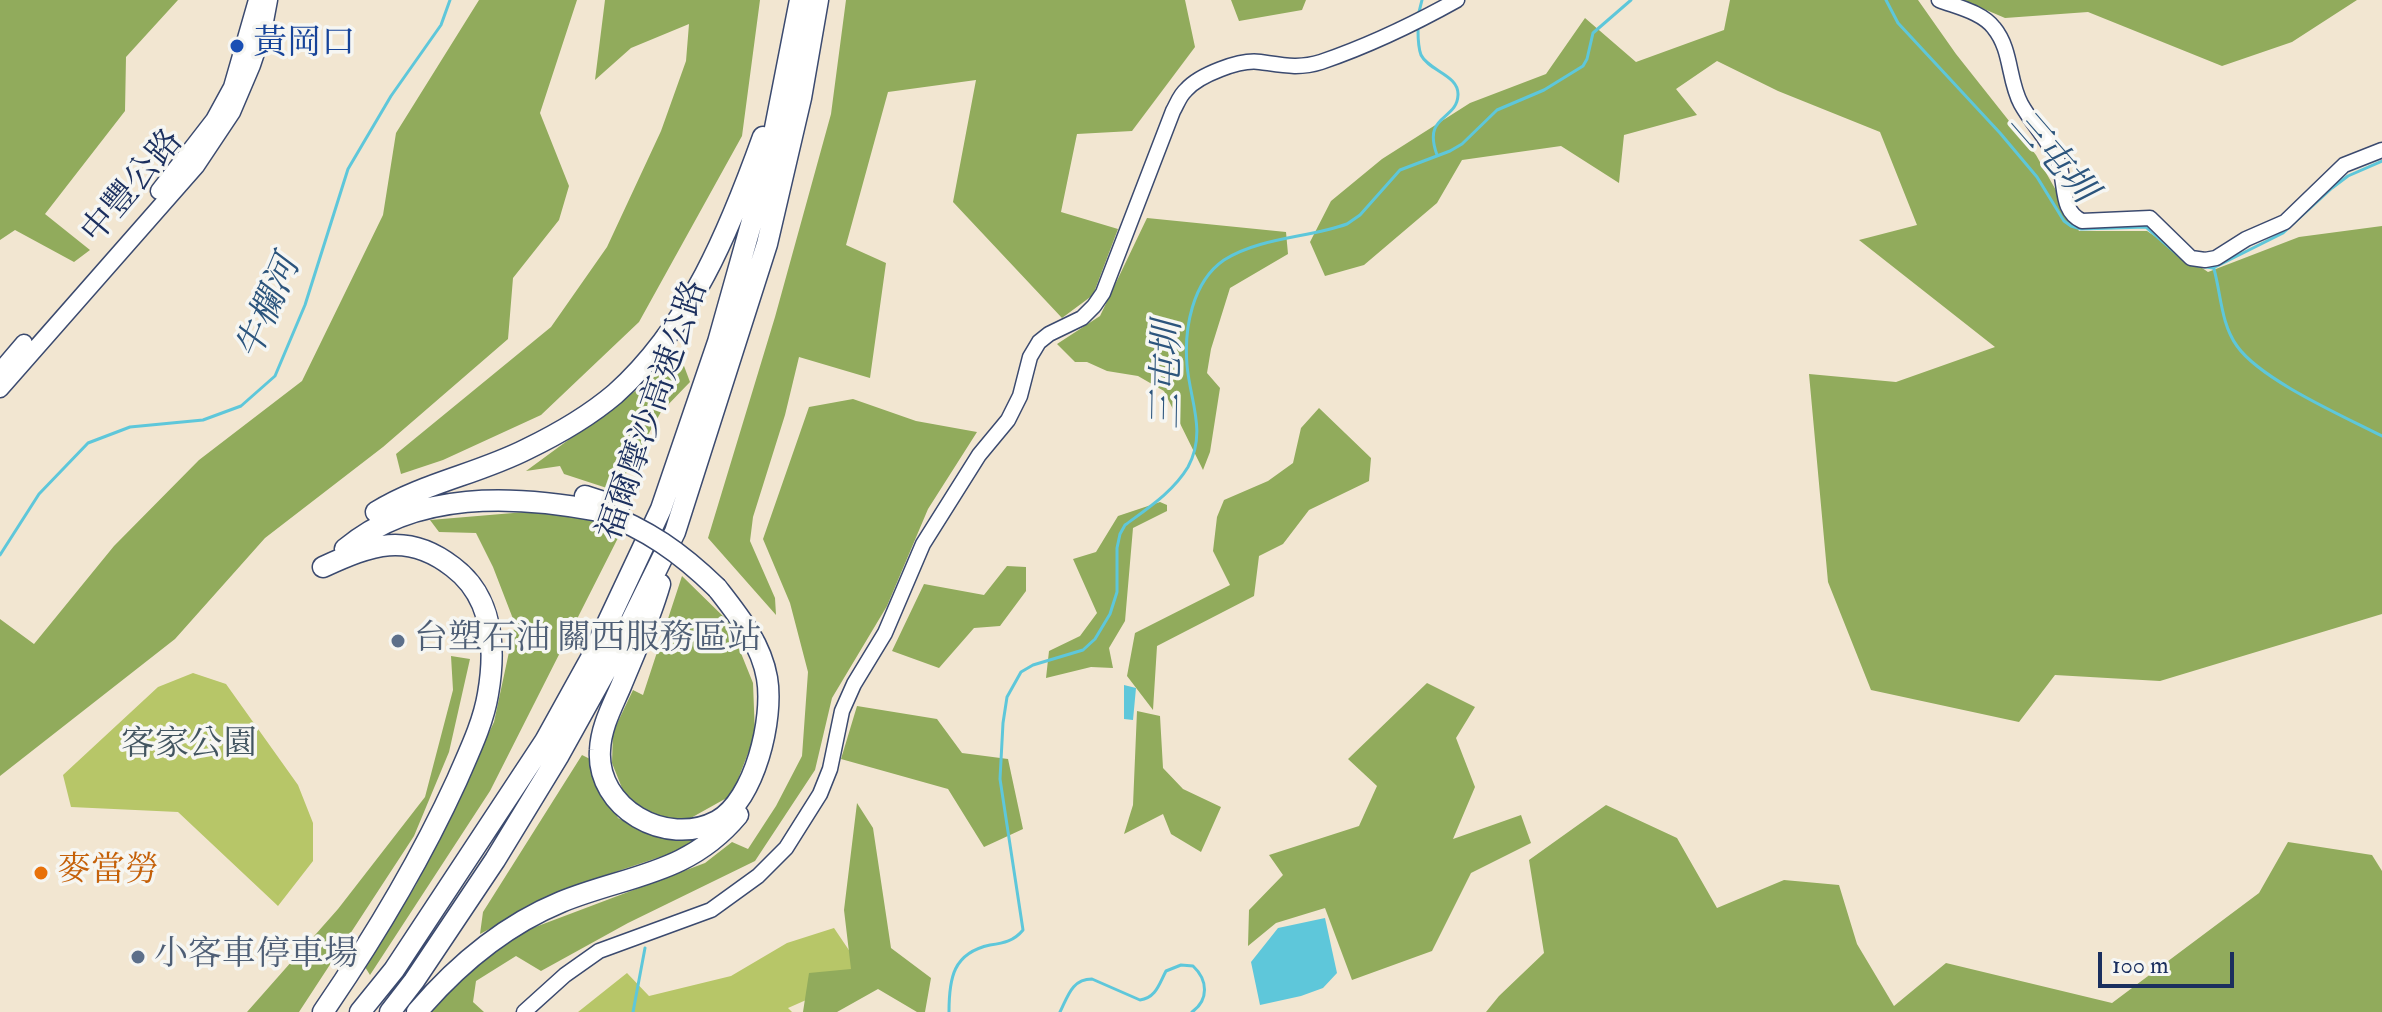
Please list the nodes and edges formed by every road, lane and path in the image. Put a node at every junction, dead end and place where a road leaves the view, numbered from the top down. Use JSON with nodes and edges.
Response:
{"nodes":[{"id":1,"x":257,"y":0,"type":"edge"},
{"id":2,"x":269,"y":0,"type":"edge"},
{"id":3,"x":800,"y":0,"type":"edge"},
{"id":4,"x":818,"y":0,"type":"edge"},
{"id":5,"x":1457,"y":0,"type":"edge"},
{"id":6,"x":1939,"y":0,"type":"edge"},
{"id":7,"x":787,"y":69,"type":"junction"},
{"id":8,"x":2382,"y":150,"type":"edge"},
{"id":9,"x":111,"y":256,"type":"junction"},
{"id":10,"x":0,"y":371,"type":"edge"},
{"id":11,"x":0,"y":389,"type":"edge"},
{"id":12,"x":609,"y":509,"type":"junction"},
{"id":13,"x":675,"y":532,"type":"junction"},
{"id":14,"x":719,"y":582,"type":"junction"},
{"id":15,"x":323,"y":1012,"type":"edge"},
{"id":16,"x":360,"y":1012,"type":"edge"},
{"id":17,"x":390,"y":1012,"type":"edge"},
{"id":18,"x":417,"y":1012,"type":"edge"},
{"id":19,"x":524,"y":1012,"type":"edge"}],
"edges":[{"from":1,"to":9,"type":"main road","name":"中豐公路"},
{"from":2,"to":9,"type":"main road","name":"中豐公路"},
{"from":3,"to":7,"type":"highway","name":"福爾摩沙高速公路"},
{"from":4,"to":13,"type":"highway","name":"福爾摩沙高速公路"},
{"from":5,"to":19,"type":"street"},
{"from":6,"to":8,"type":"street"},
{"from":7,"to":12,"type":"highway"},
{"from":7,"to":16,"type":"highway","name":"福爾摩沙高速公路"},
{"from":9,"to":10,"type":"main road","name":"中豐公路"},
{"from":9,"to":11,"type":"main road","name":"中豐公路"},
{"from":12,"to":14,"type":"highway"},
{"from":12,"to":15,"type":"highway"},
{"from":13,"to":14,"type":"highway"},
{"from":13,"to":17,"type":"highway","name":"福爾摩沙高速公路"},
{"from":14,"to":18,"type":"highway"}]}
